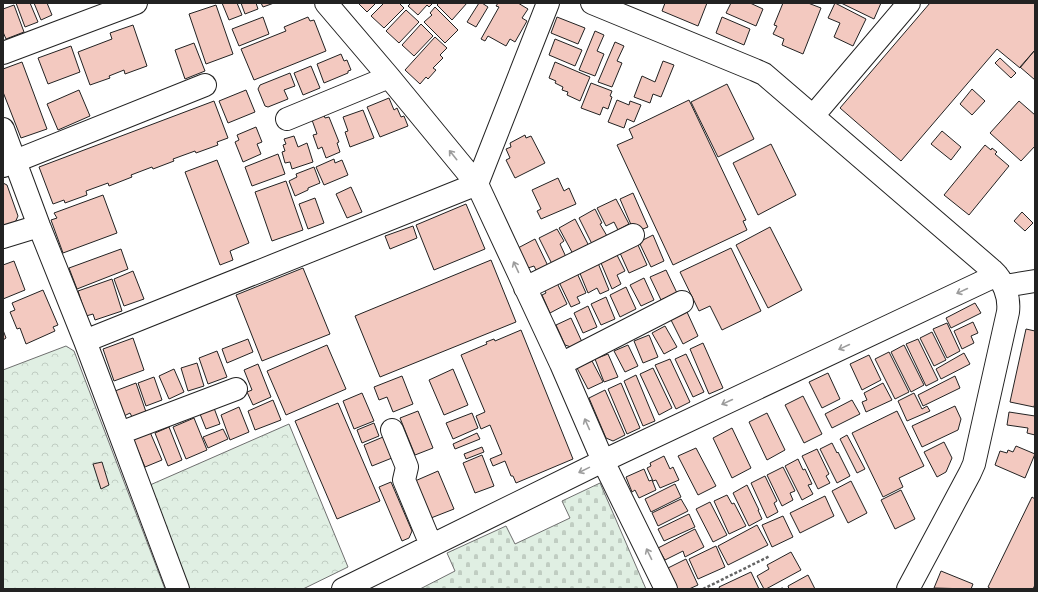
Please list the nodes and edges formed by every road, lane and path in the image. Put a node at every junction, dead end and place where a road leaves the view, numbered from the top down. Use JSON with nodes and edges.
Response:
{"nodes":[{"id":1,"x":136,"y":3,"type":"edge"},
{"id":2,"x":326,"y":3,"type":"edge"},
{"id":3,"x":548,"y":3,"type":"edge"},
{"id":4,"x":592,"y":3,"type":"edge"},
{"id":5,"x":909,"y":3,"type":"edge"},
{"id":6,"x":3,"y":53,"type":"edge"},
{"id":7,"x":389,"y":77,"type":"junction"},
{"id":8,"x":206,"y":85,"type":"dead end"},
{"id":9,"x":813,"y":116,"type":"junction"},
{"id":10,"x":287,"y":120,"type":"dead end"},
{"id":11,"x":3,"y":129,"type":"edge"},
{"id":12,"x":9,"y":164,"type":"edge"},
{"id":13,"x":476,"y":184,"type":"junction"},
{"id":14,"x":39,"y":226,"type":"junction"},
{"id":15,"x":632,"y":235,"type":"dead end"},
{"id":16,"x":3,"y":237,"type":"edge"},
{"id":17,"x":1001,"y":281,"type":"junction"},
{"id":18,"x":1035,"y":281,"type":"edge"},
{"id":19,"x":525,"y":288,"type":"junction"},
{"id":20,"x":682,"y":302,"type":"dead end"},
{"id":21,"x":85,"y":341,"type":"junction"},
{"id":22,"x":561,"y":364,"type":"junction"},
{"id":23,"x":236,"y":389,"type":"dead end"},
{"id":24,"x":392,"y":430,"type":"dead end"},
{"id":25,"x":120,"y":433,"type":"junction"},
{"id":26,"x":604,"y":461,"type":"junction"},
{"id":27,"x":431,"y":546,"type":"junction"},
{"id":28,"x":770,"y":556,"type":"dead end"},
{"id":29,"x":178,"y":589,"type":"edge"},
{"id":30,"x":343,"y":589,"type":"edge"},
{"id":31,"x":666,"y":589,"type":"edge"},
{"id":32,"x":703,"y":589,"type":"edge"},
{"id":33,"x":908,"y":589,"type":"edge"}],
"edges":[{"from":1,"to":6,"type":"street"},
{"from":2,"to":7,"type":"street"},
{"from":3,"to":13,"type":"street"},
{"from":4,"to":9,"type":"street"},
{"from":5,"to":9,"type":"street"},
{"from":7,"to":10,"type":"street"},
{"from":13,"to":7,"type":"street","one_way":true},
{"from":8,"to":12,"type":"street"},
{"from":9,"to":17,"type":"street"},
{"from":11,"to":12,"type":"street"},
{"from":12,"to":14,"type":"street"},
{"from":19,"to":13,"type":"street","one_way":true},
{"from":13,"to":21,"type":"street"},
{"from":14,"to":16,"type":"street"},
{"from":14,"to":21,"type":"street"},
{"from":15,"to":19,"type":"street"},
{"from":17,"to":18,"type":"street"},
{"from":17,"to":26,"type":"street","one_way":true},
{"from":17,"to":33,"type":"street"},
{"from":19,"to":22,"type":"street"},
{"from":20,"to":22,"type":"street"},
{"from":21,"to":25,"type":"street"},
{"from":26,"to":22,"type":"street","one_way":true},
{"from":23,"to":25,"type":"street"},
{"from":24,"to":27,"type":"street"},
{"from":25,"to":29,"type":"street"},
{"from":26,"to":27,"type":"street","one_way":true},
{"from":31,"to":26,"type":"street","one_way":true},
{"from":27,"to":30,"type":"street"},
{"from":28,"to":32,"type":"path"}]}
